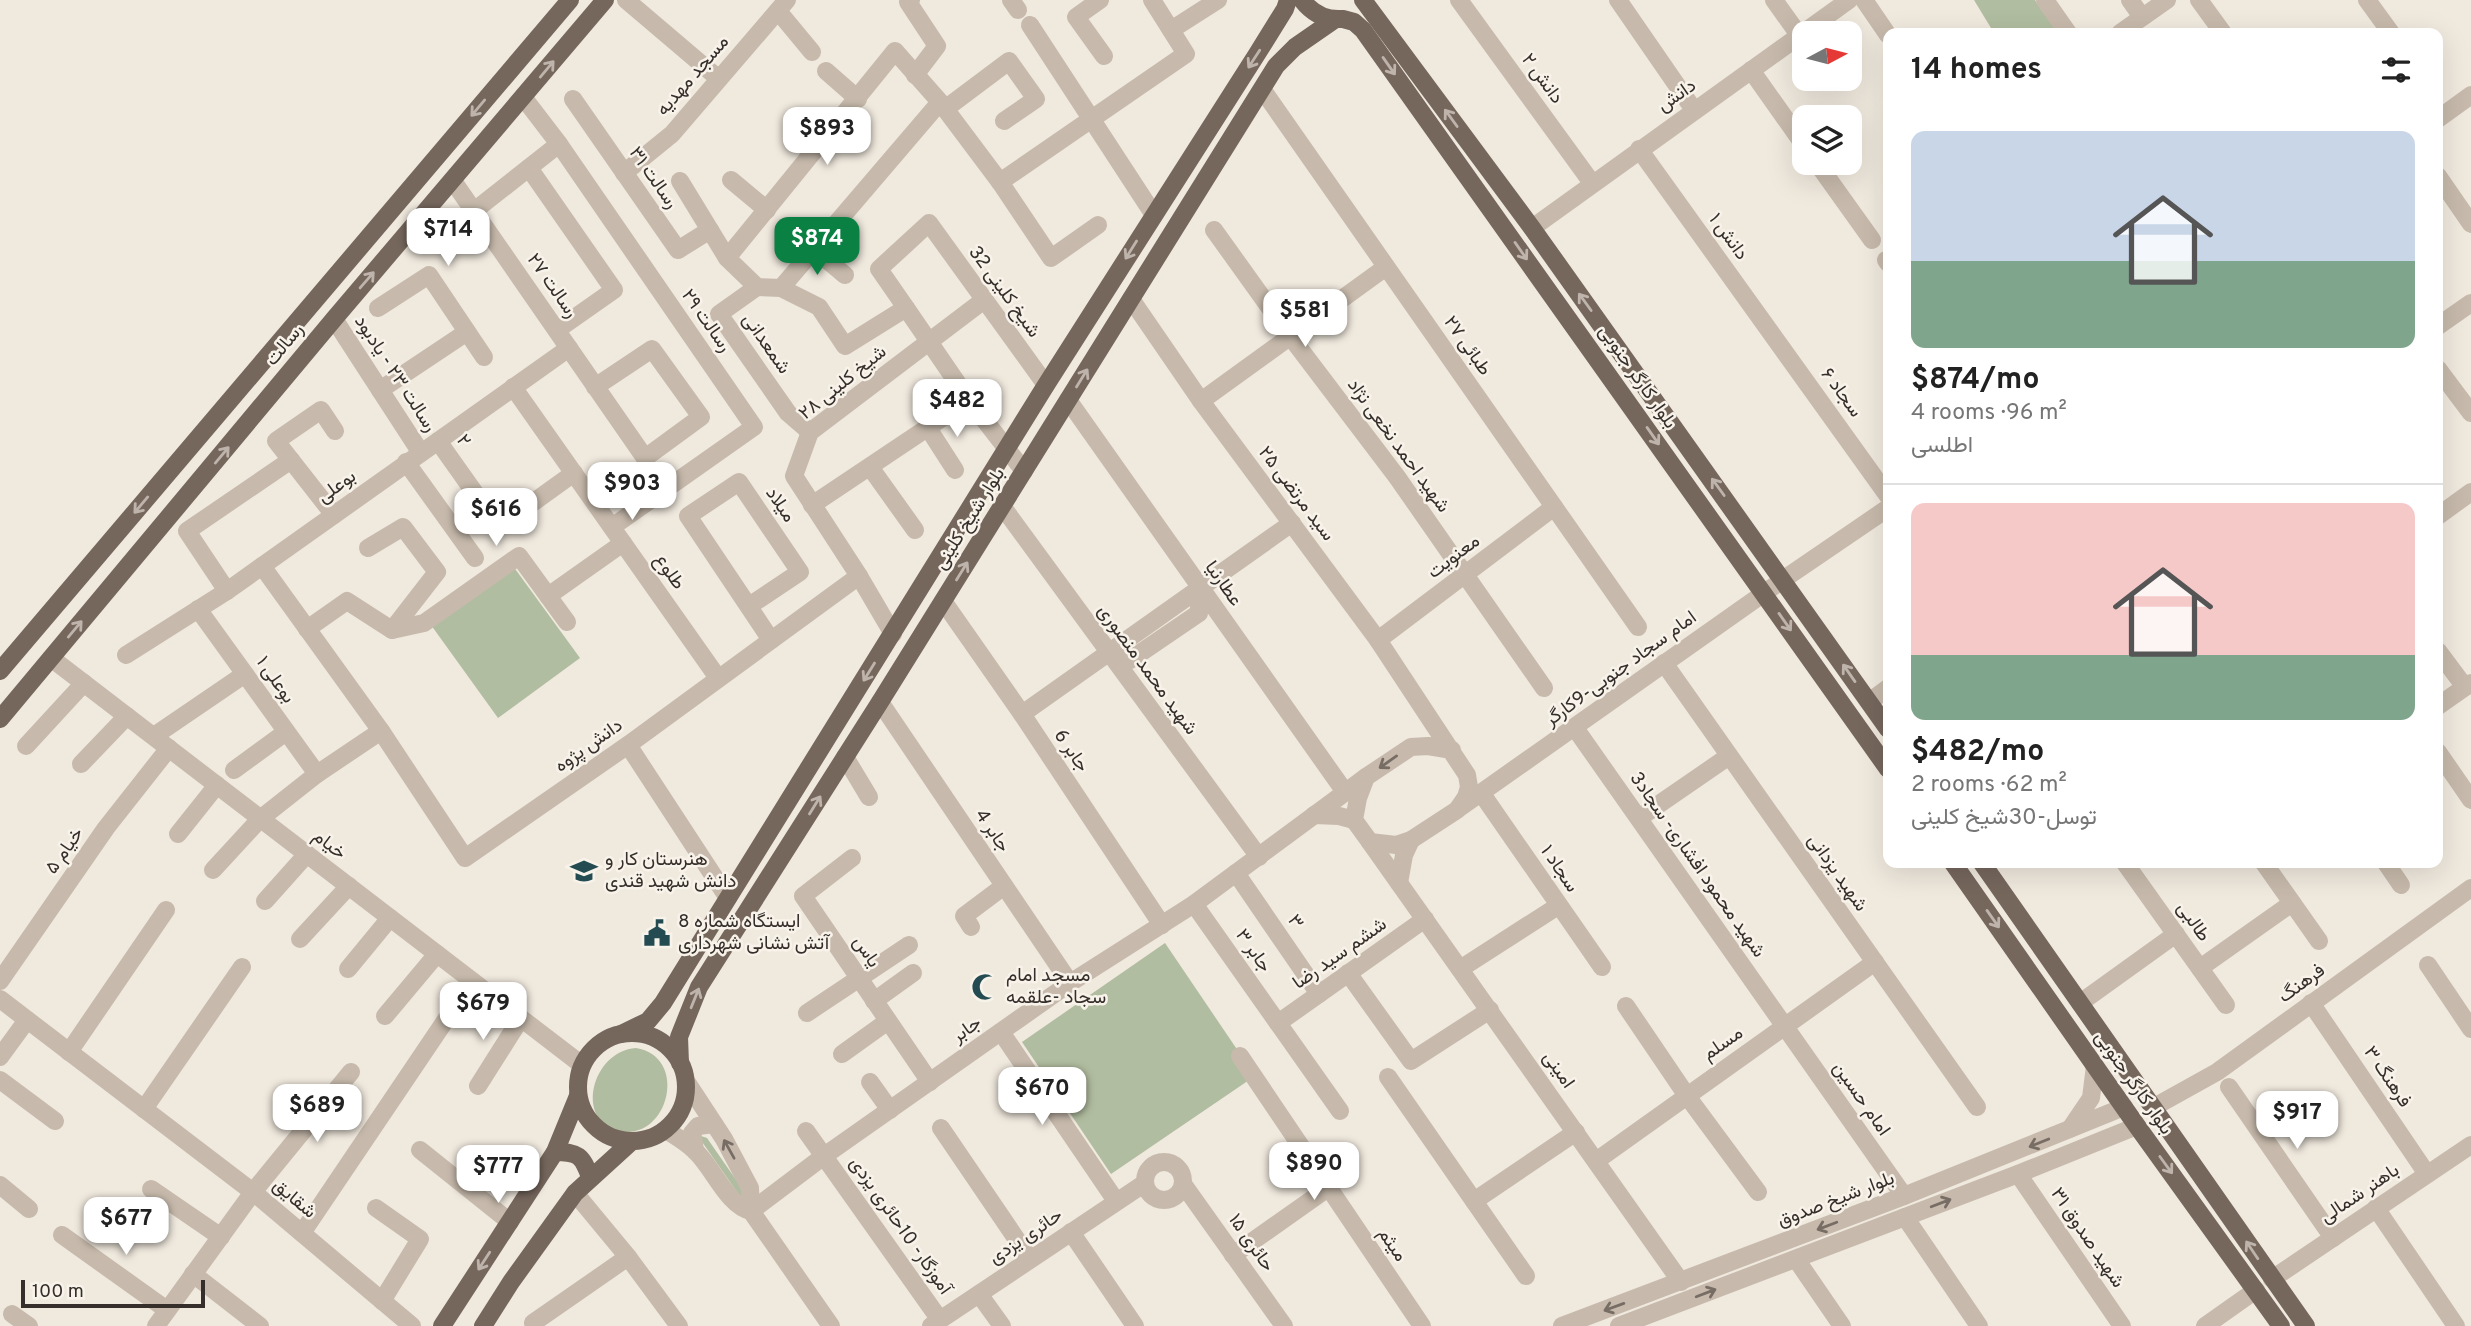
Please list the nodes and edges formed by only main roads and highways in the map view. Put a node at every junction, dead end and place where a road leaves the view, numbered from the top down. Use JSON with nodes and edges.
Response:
{"nodes":[{"id":1,"x":570,"y":0,"type":"edge"},
{"id":2,"x":605,"y":0,"type":"edge"},
{"id":3,"x":1288,"y":0,"type":"edge"},
{"id":4,"x":1303,"y":0,"type":"edge"},
{"id":5,"x":1362,"y":0,"type":"edge"},
{"id":6,"x":1338,"y":19,"type":"junction"},
{"id":7,"x":1273,"y":28,"type":"junction"},
{"id":8,"x":1296,"y":47,"type":"junction"},
{"id":9,"x":314,"y":301,"type":"junction"},
{"id":10,"x":334,"y":319,"type":"junction"},
{"id":11,"x":0,"y":671,"type":"edge"},
{"id":12,"x":0,"y":719,"type":"edge"},
{"id":13,"x":1883,"y":722,"type":"edge"},
{"id":14,"x":1883,"y":762,"type":"edge"},
{"id":15,"x":1957,"y":868,"type":"edge"},
{"id":16,"x":1990,"y":868,"type":"edge"},
{"id":17,"x":728,"y":898,"type":"junction"},
{"id":18,"x":745,"y":915,"type":"junction"},
{"id":19,"x":621,"y":1034,"type":"junction"},
{"id":20,"x":683,"y":1072,"type":"junction"},
{"id":21,"x":578,"y":1096,"type":"junction"},
{"id":22,"x":2124,"y":1107,"type":"junction"},
{"id":23,"x":2154,"y":1108,"type":"junction"},
{"id":24,"x":2137,"y":1126,"type":"junction"},
{"id":25,"x":631,"y":1142,"type":"junction"},
{"id":26,"x":555,"y":1152,"type":"junction"},
{"id":27,"x":590,"y":1177,"type":"junction"},
{"id":28,"x":2272,"y":1279,"type":"junction"},
{"id":29,"x":2256,"y":1290,"type":"junction"},
{"id":30,"x":2291,"y":1306,"type":"junction"},
{"id":31,"x":2277,"y":1320,"type":"edge"},
{"id":32,"x":442,"y":1326,"type":"edge"},
{"id":33,"x":483,"y":1326,"type":"edge"},
{"id":34,"x":2306,"y":1326,"type":"edge"}],
"edges":[{"from":1,"to":9,"type":"main road","name":"رسالت","one_way":true},
{"from":10,"to":2,"type":"main road","name":"رسالت","one_way":true},
{"from":3,"to":7,"type":"main road","name":"بلوار شیخ کلینی"},
{"from":4,"to":6,"type":"main road","name":"بلوار کارگر جنوبی"},
{"from":5,"to":6,"type":"main road","name":"بلوار شیخ کلینی"},
{"from":13,"to":5,"type":"main road","name":"بلوار کارگر جنوبی","one_way":true},
{"from":6,"to":8,"type":"main road","name":"بلوار شیخ کلینی"},
{"from":6,"to":14,"type":"main road","name":"بلوار کارگر جنوبی","one_way":true},
{"from":7,"to":8,"type":"main road"},
{"from":7,"to":17,"type":"main road","name":"بلوار شیخ کلینی","one_way":true},
{"from":18,"to":8,"type":"main road","name":"بلوار شیخ کلینی","one_way":true},
{"from":9,"to":10,"type":"main road"},
{"from":9,"to":11,"type":"main road","name":"رسالت","one_way":true},
{"from":12,"to":10,"type":"main road","name":"رسالت","one_way":true},
{"from":15,"to":22,"type":"main road","name":"بلوار کارگر جنوبی","one_way":true},
{"from":16,"to":23,"type":"main road","name":"بلوار کارگر جنوبی"},
{"from":17,"to":18,"type":"main road"},
{"from":17,"to":19,"type":"main road","name":"بلوار شیخ کلینی"},
{"from":20,"to":18,"type":"main road","name":"بلوار شیخ کلینی","one_way":true},
{"from":19,"to":20,"type":"main road"},
{"from":19,"to":21,"type":"main road"},
{"from":20,"to":25,"type":"main road"},
{"from":21,"to":25,"type":"main road"},
{"from":21,"to":26,"type":"main road"},
{"from":22,"to":23,"type":"main road"},
{"from":22,"to":24,"type":"main road","name":"بلوار کارگر جنوبی"},
{"from":23,"to":24,"type":"main road"},
{"from":28,"to":23,"type":"main road","name":"بلوار کارگر جنوبی","one_way":true},
{"from":24,"to":29,"type":"main road","name":"بلوار کارگر جنوبی","one_way":true},
{"from":25,"to":27,"type":"main road"},
{"from":26,"to":27,"type":"main road"},
{"from":26,"to":32,"type":"main road","one_way":true},
{"from":27,"to":33,"type":"main road"},
{"from":28,"to":29,"type":"main road"},
{"from":28,"to":30,"type":"main road","name":"بلوار کارگر جنوبی"},
{"from":29,"to":31,"type":"main road","name":"بلوار کارگر جنوبی"},
{"from":30,"to":31,"type":"main road"},
{"from":30,"to":34,"type":"main road","name":"بلوار کارگر جنوبی"}]}
